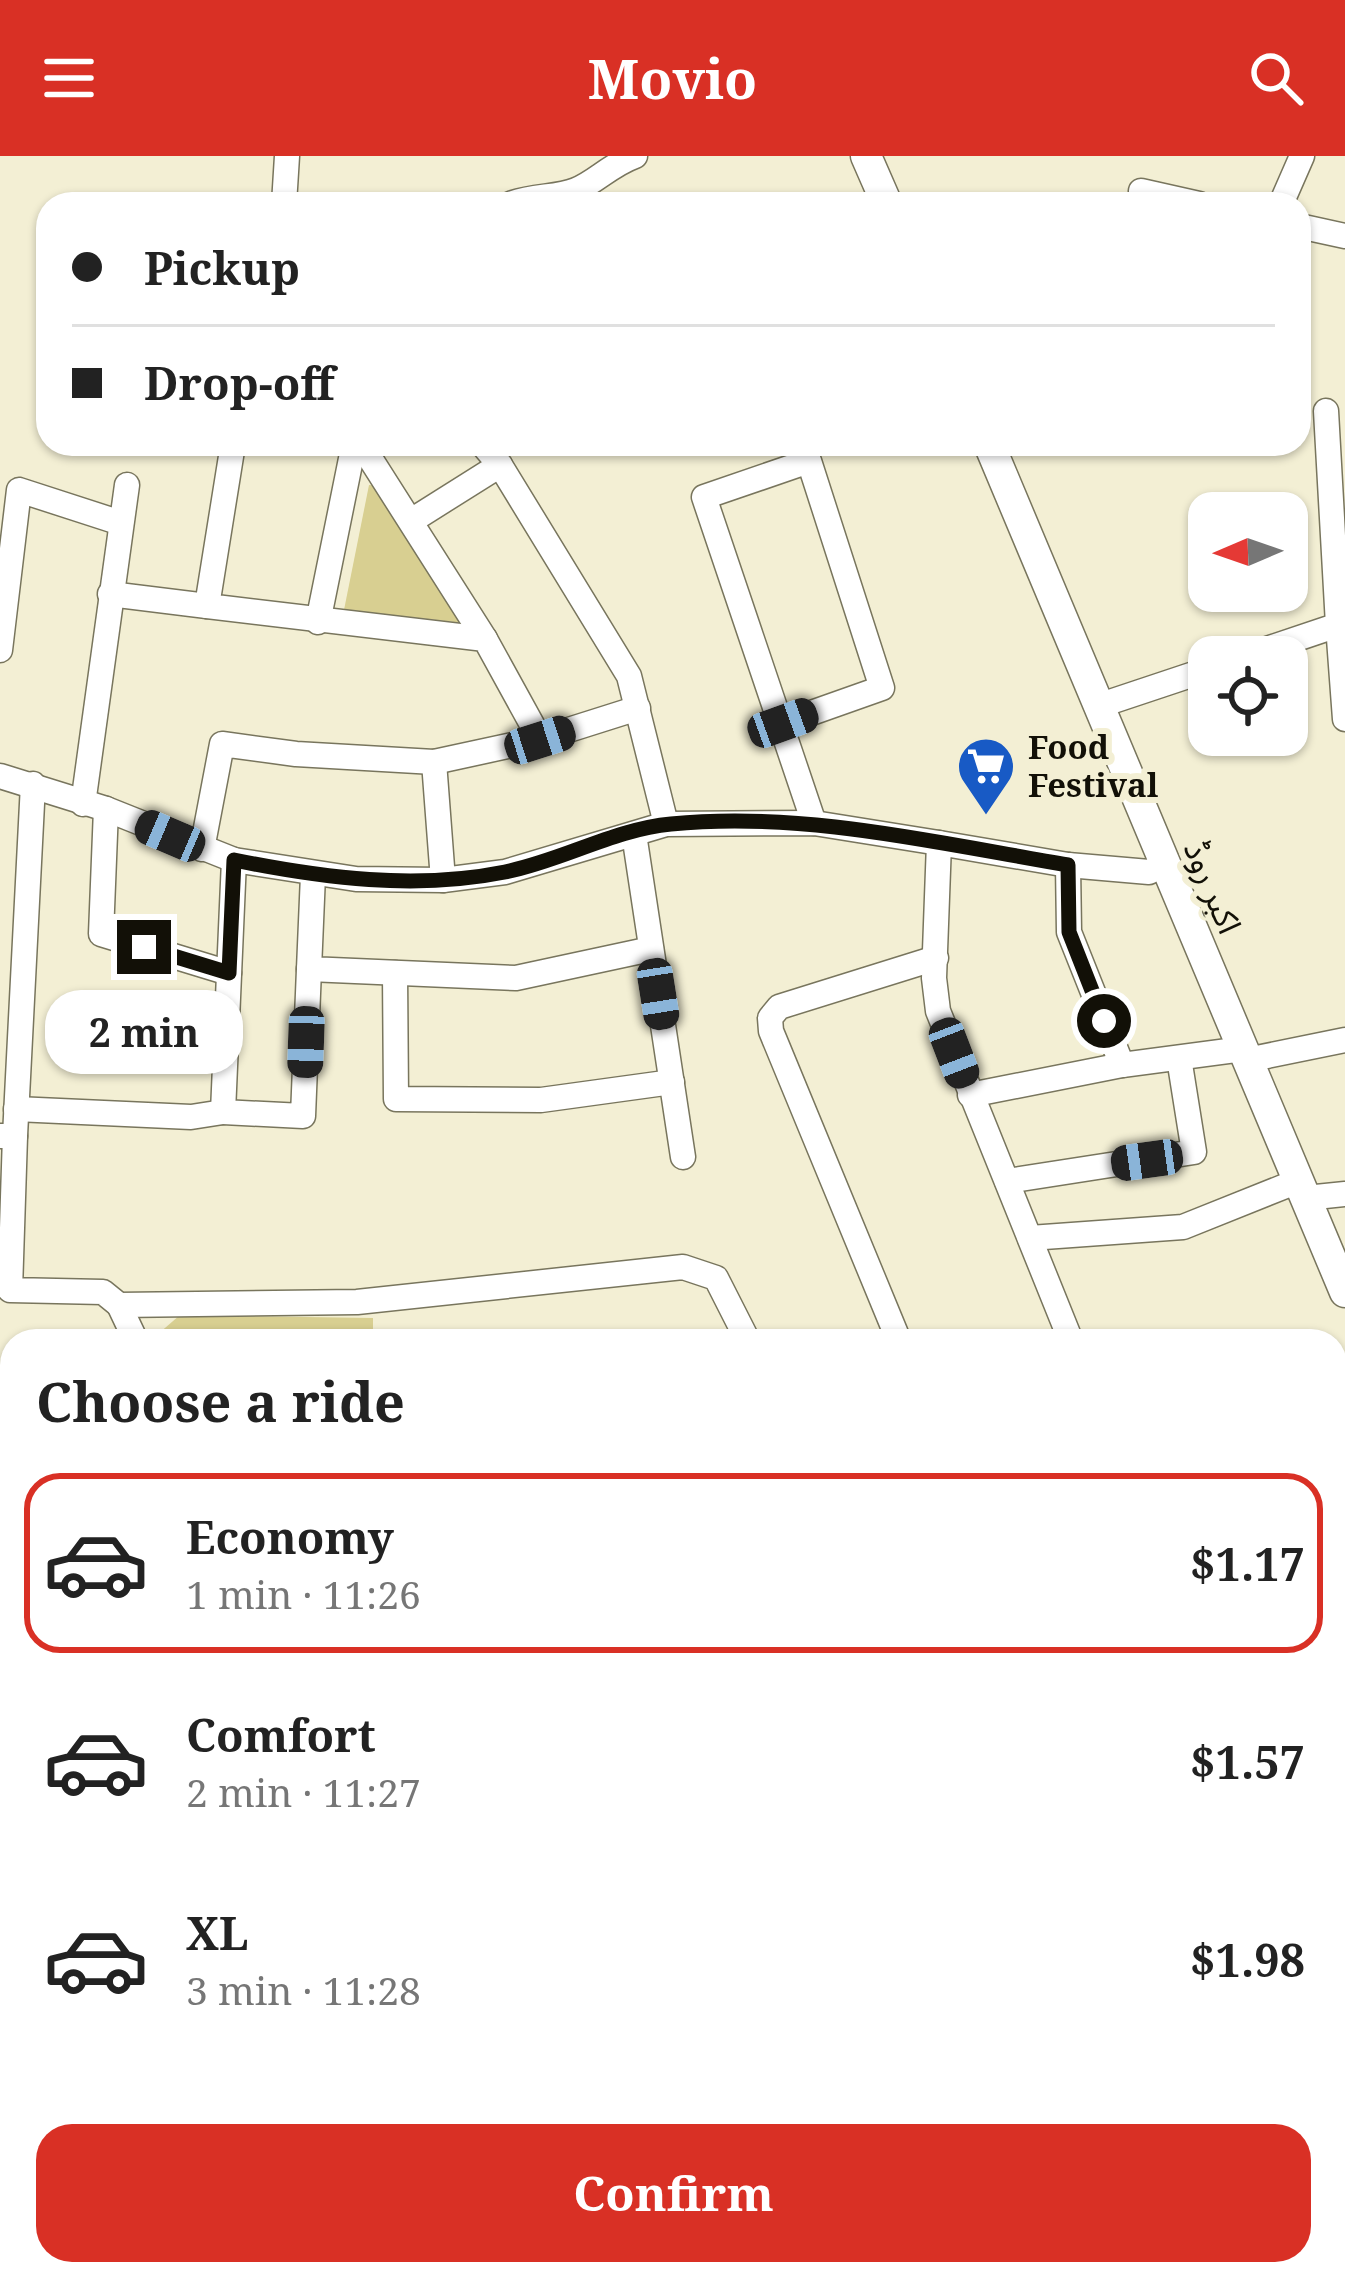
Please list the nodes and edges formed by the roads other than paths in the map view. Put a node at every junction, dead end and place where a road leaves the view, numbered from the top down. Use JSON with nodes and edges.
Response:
{"nodes":[{"id":1,"x":287,"y":156,"type":"edge"},
{"id":2,"x":635,"y":156,"type":"edge"},
{"id":3,"x":866,"y":156,"type":"edge"},
{"id":4,"x":1302,"y":156,"type":"edge"},
{"id":5,"x":1141,"y":191,"type":"dead end"},
{"id":6,"x":285,"y":192,"type":"edge"},
{"id":7,"x":558,"y":192,"type":"edge"},
{"id":8,"x":882,"y":192,"type":"edge"},
{"id":9,"x":1145,"y":192,"type":"edge"},
{"id":10,"x":1286,"y":192,"type":"edge"},
{"id":11,"x":1311,"y":231,"type":"edge"},
{"id":12,"x":1345,"y":236,"type":"edge"},
{"id":13,"x":1326,"y":411,"type":"dead end"},
{"id":14,"x":231,"y":456,"type":"edge"},
{"id":15,"x":354,"y":456,"type":"edge"},
{"id":16,"x":365,"y":456,"type":"edge"},
{"id":17,"x":492,"y":456,"type":"edge"},
{"id":18,"x":994,"y":456,"type":"edge"},
{"id":19,"x":500,"y":465,"type":"junction"},
{"id":20,"x":127,"y":485,"type":"dead end"},
{"id":21,"x":411,"y":521,"type":"junction"},
{"id":22,"x":121,"y":523,"type":"junction"},
{"id":23,"x":1340,"y":586,"type":"edge"},
{"id":24,"x":110,"y":594,"type":"junction"},
{"id":25,"x":207,"y":606,"type":"junction"},
{"id":26,"x":317,"y":622,"type":"junction"},
{"id":27,"x":1338,"y":625,"type":"junction"},
{"id":28,"x":1305,"y":636,"type":"edge"},
{"id":29,"x":485,"y":639,"type":"junction"},
{"id":30,"x":0,"y":650,"type":"edge"},
{"id":31,"x":1188,"y":675,"type":"edge"},
{"id":32,"x":1344,"y":687,"type":"edge"},
{"id":33,"x":1097,"y":706,"type":"junction"},
{"id":34,"x":638,"y":708,"type":"junction"},
{"id":35,"x":1345,"y":719,"type":"edge"},
{"id":36,"x":783,"y":723,"type":"junction"},
{"id":37,"x":540,"y":740,"type":"junction"},
{"id":38,"x":434,"y":762,"type":"junction"},
{"id":39,"x":0,"y":776,"type":"edge"},
{"id":40,"x":32,"y":784,"type":"junction"},
{"id":41,"x":95,"y":806,"type":"junction"},
{"id":42,"x":814,"y":823,"type":"junction"},
{"id":43,"x":666,"y":824,"type":"junction"},
{"id":44,"x":634,"y":834,"type":"junction"},
{"id":45,"x":939,"y":844,"type":"junction"},
{"id":46,"x":202,"y":849,"type":"junction"},
{"id":47,"x":234,"y":860,"type":"junction"},
{"id":48,"x":0,"y":864,"type":"edge"},
{"id":49,"x":28,"y":864,"type":"junction"},
{"id":50,"x":1164,"y":864,"type":"junction"},
{"id":51,"x":1068,"y":865,"type":"junction"},
{"id":52,"x":314,"y":875,"type":"junction"},
{"id":53,"x":442,"y":880,"type":"junction"},
{"id":54,"x":651,"y":949,"type":"junction"},
{"id":55,"x":936,"y":958,"type":"junction"},
{"id":56,"x":309,"y":969,"type":"junction"},
{"id":57,"x":229,"y":973,"type":"junction"},
{"id":58,"x":395,"y":974,"type":"junction"},
{"id":59,"x":1345,"y":1040,"type":"edge"},
{"id":60,"x":1245,"y":1054,"type":"junction"},
{"id":61,"x":1179,"y":1058,"type":"junction"},
{"id":62,"x":1121,"y":1065,"type":"junction"},
{"id":63,"x":672,"y":1082,"type":"junction"},
{"id":64,"x":970,"y":1095,"type":"junction"},
{"id":65,"x":16,"y":1108,"type":"junction"},
{"id":66,"x":223,"y":1112,"type":"junction"},
{"id":67,"x":7,"y":1136,"type":"edge"},
{"id":68,"x":683,"y":1157,"type":"dead end"},
{"id":69,"x":1006,"y":1181,"type":"junction"},
{"id":70,"x":1302,"y":1189,"type":"junction"},
{"id":71,"x":1345,"y":1194,"type":"edge"},
{"id":72,"x":1030,"y":1238,"type":"junction"},
{"id":73,"x":1345,"y":1292,"type":"edge"},
{"id":74,"x":119,"y":1305,"type":"junction"},
{"id":75,"x":130,"y":1329,"type":"edge"},
{"id":76,"x":742,"y":1329,"type":"edge"},
{"id":77,"x":894,"y":1329,"type":"edge"},
{"id":78,"x":1066,"y":1329,"type":"edge"}],
"edges":[{"from":1,"to":6,"type":"street"},
{"from":2,"to":7,"type":"street"},
{"from":3,"to":8,"type":"main road"},
{"from":4,"to":10,"type":"street"},
{"from":5,"to":9,"type":"street"},
{"from":11,"to":12,"type":"street"},
{"from":13,"to":23,"type":"street"},
{"from":14,"to":25,"type":"street"},
{"from":15,"to":26,"type":"street"},
{"from":16,"to":21,"type":"street"},
{"from":17,"to":19,"type":"street"},
{"from":18,"to":33,"type":"main road","name":"اکبر روڈ"},
{"from":19,"to":21,"type":"street"},
{"from":19,"to":34,"type":"street"},
{"from":20,"to":22,"type":"street"},
{"from":21,"to":29,"type":"street"},
{"from":22,"to":24,"type":"street"},
{"from":22,"to":30,"type":"street"},
{"from":23,"to":27,"type":"street"},
{"from":24,"to":25,"type":"street"},
{"from":24,"to":41,"type":"street"},
{"from":25,"to":26,"type":"street"},
{"from":26,"to":29,"type":"street"},
{"from":27,"to":28,"type":"street"},
{"from":27,"to":32,"type":"street"},
{"from":29,"to":37,"type":"street"},
{"from":31,"to":33,"type":"street"},
{"from":32,"to":35,"type":"street"},
{"from":33,"to":50,"type":"main road","name":"اکبر روڈ"},
{"from":34,"to":37,"type":"street"},
{"from":34,"to":43,"type":"street"},
{"from":36,"to":36,"type":"street"},
{"from":36,"to":42,"type":"street"},
{"from":37,"to":38,"type":"street"},
{"from":38,"to":46,"type":"street"},
{"from":38,"to":53,"type":"street"},
{"from":39,"to":40,"type":"street"},
{"from":40,"to":41,"type":"street"},
{"from":40,"to":49,"type":"street"},
{"from":41,"to":46,"type":"street"},
{"from":41,"to":57,"type":"street"},
{"from":42,"to":43,"type":"street"},
{"from":42,"to":45,"type":"street"},
{"from":43,"to":44,"type":"street"},
{"from":44,"to":53,"type":"street"},
{"from":44,"to":54,"type":"street"},
{"from":45,"to":51,"type":"street"},
{"from":45,"to":55,"type":"street"},
{"from":46,"to":47,"type":"street"},
{"from":47,"to":52,"type":"street"},
{"from":47,"to":57,"type":"street"},
{"from":48,"to":49,"type":"street"},
{"from":49,"to":65,"type":"street"},
{"from":50,"to":51,"type":"street"},
{"from":50,"to":60,"type":"main road","name":"اکبر روڈ"},
{"from":51,"to":62,"type":"street"},
{"from":52,"to":53,"type":"street"},
{"from":52,"to":56,"type":"street"},
{"from":54,"to":58,"type":"street"},
{"from":54,"to":63,"type":"street"},
{"from":55,"to":64,"type":"street"},
{"from":55,"to":77,"type":"street"},
{"from":56,"to":58,"type":"street"},
{"from":56,"to":66,"type":"street"},
{"from":57,"to":66,"type":"street"},
{"from":58,"to":63,"type":"street"},
{"from":59,"to":60,"type":"street"},
{"from":60,"to":61,"type":"street"},
{"from":60,"to":70,"type":"main road","name":"اکبر روڈ"},
{"from":61,"to":62,"type":"street"},
{"from":61,"to":69,"type":"street"},
{"from":62,"to":64,"type":"street"},
{"from":63,"to":68,"type":"street"},
{"from":64,"to":69,"type":"street"},
{"from":65,"to":66,"type":"street"},
{"from":65,"to":67,"type":"street"},
{"from":67,"to":74,"type":"street"},
{"from":69,"to":72,"type":"street"},
{"from":70,"to":71,"type":"street"},
{"from":70,"to":72,"type":"street"},
{"from":70,"to":73,"type":"main road","name":"اکبر روڈ"},
{"from":72,"to":78,"type":"street"},
{"from":74,"to":75,"type":"street"},
{"from":74,"to":76,"type":"street"}]}
